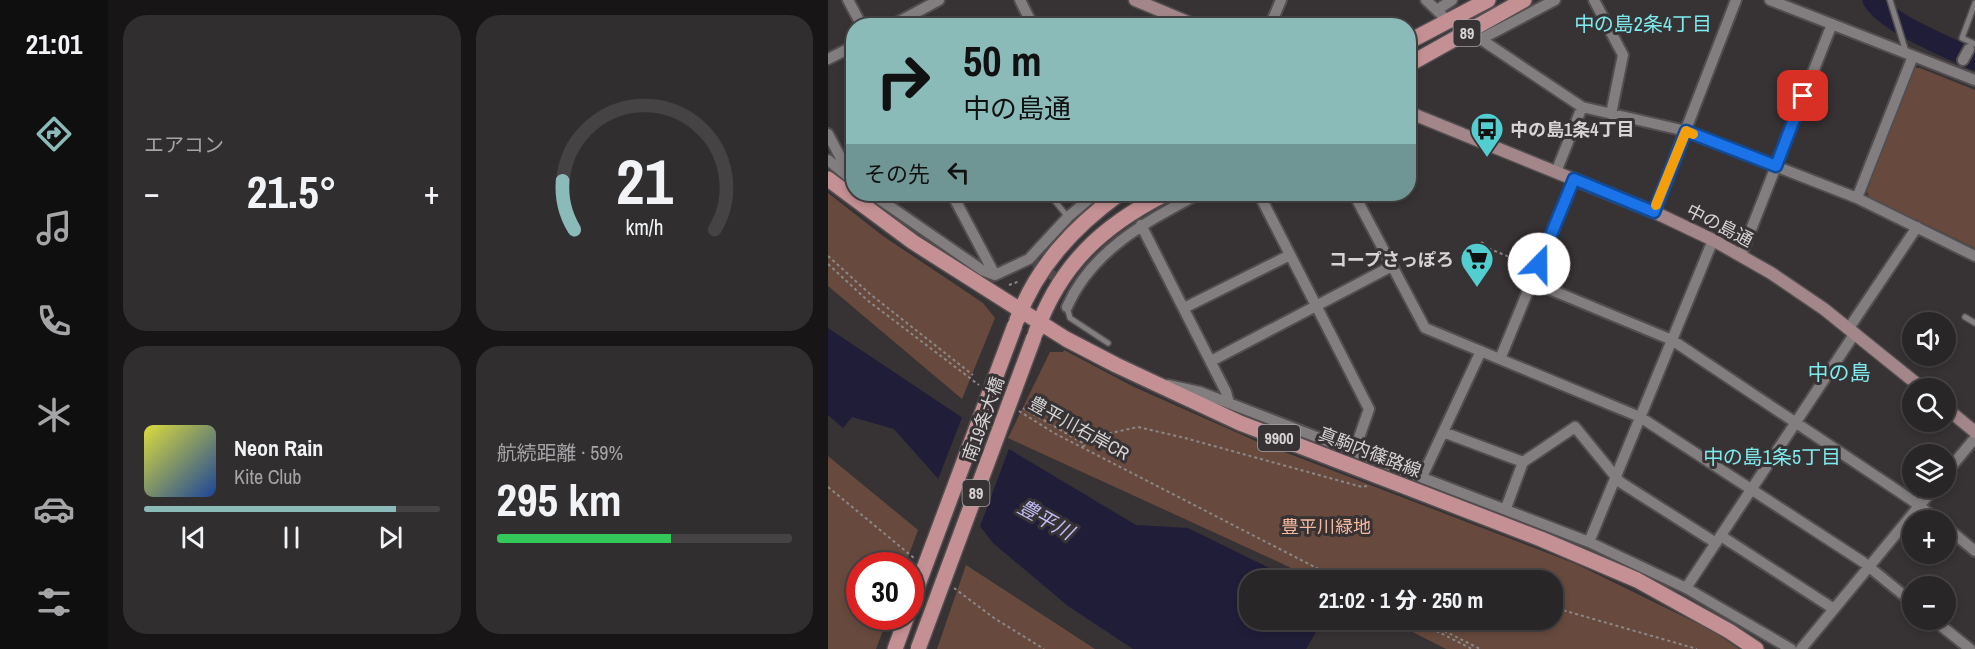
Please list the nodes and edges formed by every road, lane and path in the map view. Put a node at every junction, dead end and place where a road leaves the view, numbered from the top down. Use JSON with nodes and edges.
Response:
{"nodes":[{"id":1,"x":848,"y":0,"type":"edge"},
{"id":2,"x":939,"y":0,"type":"edge"},
{"id":3,"x":1020,"y":0,"type":"edge"},
{"id":4,"x":1135,"y":0,"type":"edge"},
{"id":5,"x":1281,"y":0,"type":"edge"},
{"id":6,"x":1426,"y":0,"type":"edge"},
{"id":7,"x":1452,"y":0,"type":"edge"},
{"id":8,"x":1524,"y":0,"type":"edge"},
{"id":9,"x":1555,"y":0,"type":"edge"},
{"id":10,"x":1594,"y":0,"type":"edge"},
{"id":11,"x":1736,"y":0,"type":"edge"},
{"id":12,"x":1770,"y":0,"type":"edge"},
{"id":13,"x":1890,"y":0,"type":"edge"},
{"id":14,"x":1479,"y":2,"type":"edge"},
{"id":15,"x":1975,"y":3,"type":"edge"},
{"id":16,"x":1437,"y":10,"type":"junction"},
{"id":17,"x":913,"y":14,"type":"junction"},
{"id":18,"x":858,"y":18,"type":"edge"},
{"id":19,"x":906,"y":18,"type":"edge"},
{"id":20,"x":915,"y":18,"type":"edge"},
{"id":21,"x":1029,"y":18,"type":"edge"},
{"id":22,"x":1178,"y":18,"type":"edge"},
{"id":23,"x":1273,"y":18,"type":"edge"},
{"id":24,"x":1449,"y":21,"type":"junction"},
{"id":25,"x":1832,"y":24,"type":"junction"},
{"id":26,"x":1475,"y":35,"type":"junction"},
{"id":27,"x":1416,"y":38,"type":"edge"},
{"id":28,"x":1972,"y":45,"type":"edge"},
{"id":29,"x":846,"y":50,"type":"edge"},
{"id":30,"x":1910,"y":54,"type":"junction"},
{"id":31,"x":828,"y":59,"type":"edge"},
{"id":32,"x":1963,"y":60,"type":"joint"},
{"id":33,"x":1416,"y":61,"type":"edge"},
{"id":34,"x":1957,"y":73,"type":"junction"},
{"id":35,"x":1975,"y":80,"type":"edge"},
{"id":36,"x":1582,"y":107,"type":"junction"},
{"id":37,"x":1611,"y":114,"type":"junction"},
{"id":38,"x":1416,"y":115,"type":"edge"},
{"id":39,"x":1686,"y":131,"type":"junction"},
{"id":40,"x":828,"y":134,"type":"edge"},
{"id":41,"x":828,"y":160,"type":"edge"},
{"id":42,"x":1776,"y":166,"type":"junction"},
{"id":43,"x":846,"y":167,"type":"edge"},
{"id":44,"x":1556,"y":172,"type":"junction"},
{"id":45,"x":846,"y":174,"type":"edge"},
{"id":46,"x":828,"y":179,"type":"edge"},
{"id":47,"x":1574,"y":179,"type":"junction"},
{"id":48,"x":846,"y":192,"type":"edge"},
{"id":49,"x":1857,"y":198,"type":"junction"},
{"id":50,"x":858,"y":201,"type":"edge"},
{"id":51,"x":882,"y":201,"type":"edge"},
{"id":52,"x":956,"y":201,"type":"edge"},
{"id":53,"x":1055,"y":201,"type":"edge"},
{"id":54,"x":1087,"y":201,"type":"edge"},
{"id":55,"x":1109,"y":201,"type":"edge"},
{"id":56,"x":1151,"y":201,"type":"edge"},
{"id":57,"x":1185,"y":201,"type":"edge"},
{"id":58,"x":1262,"y":201,"type":"edge"},
{"id":59,"x":1358,"y":201,"type":"edge"},
{"id":60,"x":1654,"y":212,"type":"junction"},
{"id":61,"x":1068,"y":217,"type":"junction"},
{"id":62,"x":1140,"y":225,"type":"junction"},
{"id":63,"x":1917,"y":227,"type":"junction"},
{"id":64,"x":1713,"y":240,"type":"junction"},
{"id":65,"x":1481,"y":242,"type":"dead end"},
{"id":66,"x":1290,"y":255,"type":"junction"},
{"id":67,"x":1741,"y":255,"type":"junction"},
{"id":68,"x":828,"y":256,"type":"edge"},
{"id":69,"x":1975,"y":256,"type":"edge"},
{"id":70,"x":828,"y":264,"type":"edge"},
{"id":71,"x":1532,"y":266,"type":"dead end"},
{"id":72,"x":1392,"y":267,"type":"junction"},
{"id":73,"x":995,"y":275,"type":"junction"},
{"id":74,"x":1022,"y":279,"type":"dead end"},
{"id":75,"x":1532,"y":282,"type":"junction"},
{"id":76,"x":1009,"y":285,"type":"dead end"},
{"id":77,"x":1317,"y":305,"type":"junction"},
{"id":78,"x":1067,"y":307,"type":"joint"},
{"id":79,"x":1184,"y":308,"type":"junction"},
{"id":80,"x":1020,"y":310,"type":"junction"},
{"id":81,"x":1965,"y":317,"type":"dead end"},
{"id":82,"x":1975,"y":323,"type":"edge"},
{"id":83,"x":1036,"y":329,"type":"junction"},
{"id":84,"x":1852,"y":331,"type":"junction"},
{"id":85,"x":1672,"y":340,"type":"junction"},
{"id":86,"x":1108,"y":343,"type":"dead end"},
{"id":87,"x":1481,"y":351,"type":"junction"},
{"id":88,"x":1500,"y":359,"type":"junction"},
{"id":89,"x":1211,"y":361,"type":"junction"},
{"id":90,"x":974,"y":375,"type":"dead end"},
{"id":91,"x":1910,"y":378,"type":"edge"},
{"id":92,"x":1150,"y":382,"type":"junction"},
{"id":93,"x":985,"y":389,"type":"dead end"},
{"id":94,"x":1228,"y":403,"type":"junction"},
{"id":95,"x":1014,"y":408,"type":"dead end"},
{"id":96,"x":1023,"y":408,"type":"dead end"},
{"id":97,"x":1956,"y":416,"type":"edge"},
{"id":98,"x":1641,"y":417,"type":"junction"},
{"id":99,"x":1796,"y":423,"type":"junction"},
{"id":100,"x":1443,"y":432,"type":"junction"},
{"id":101,"x":1975,"y":432,"type":"edge"},
{"id":102,"x":1975,"y":438,"type":"edge"},
{"id":103,"x":1084,"y":446,"type":"junction"},
{"id":104,"x":1354,"y":452,"type":"junction"},
{"id":105,"x":1956,"y":461,"type":"edge"},
{"id":106,"x":1523,"y":462,"type":"junction"},
{"id":107,"x":1422,"y":477,"type":"junction"},
{"id":108,"x":1616,"y":478,"type":"junction"},
{"id":109,"x":1373,"y":486,"type":"dead end"},
{"id":110,"x":1752,"y":489,"type":"junction"},
{"id":111,"x":1926,"y":498,"type":"edge"},
{"id":112,"x":1919,"y":506,"type":"junction"},
{"id":113,"x":1506,"y":508,"type":"junction"},
{"id":114,"x":1924,"y":510,"type":"edge"},
{"id":115,"x":1956,"y":535,"type":"edge"},
{"id":116,"x":1718,"y":539,"type":"junction"},
{"id":117,"x":1589,"y":542,"type":"junction"},
{"id":118,"x":1975,"y":551,"type":"edge"},
{"id":119,"x":1869,"y":566,"type":"junction"},
{"id":120,"x":924,"y":569,"type":"edge"},
{"id":121,"x":1321,"y":570,"type":"edge"},
{"id":122,"x":1686,"y":588,"type":"junction"},
{"id":123,"x":1902,"y":594,"type":"edge"},
{"id":124,"x":1834,"y":609,"type":"junction"},
{"id":125,"x":1563,"y":610,"type":"edge"},
{"id":126,"x":902,"y":630,"type":"edge"},
{"id":127,"x":1435,"y":630,"type":"edge"},
{"id":128,"x":1443,"y":630,"type":"edge"},
{"id":129,"x":1945,"y":630,"type":"edge"},
{"id":130,"x":1965,"y":648,"type":"edge"},
{"id":131,"x":895,"y":649,"type":"edge"},
{"id":132,"x":918,"y":649,"type":"edge"},
{"id":133,"x":1472,"y":649,"type":"edge"},
{"id":134,"x":1480,"y":649,"type":"edge"},
{"id":135,"x":1697,"y":649,"type":"edge"},
{"id":136,"x":1756,"y":649,"type":"edge"},
{"id":137,"x":1791,"y":649,"type":"edge"},
{"id":138,"x":1801,"y":649,"type":"edge"}],
"edges":[{"from":1,"to":18,"type":"street"},
{"from":2,"to":17,"type":"street"},
{"from":3,"to":21,"type":"street"},
{"from":4,"to":22,"type":"street"},
{"from":5,"to":23,"type":"street"},
{"from":6,"to":16,"type":"street"},
{"from":7,"to":16,"type":"street"},
{"from":8,"to":26,"type":"main road","number":"89"},
{"from":9,"to":26,"type":"street"},
{"from":10,"to":37,"type":"street"},
{"from":11,"to":39,"type":"street"},
{"from":12,"to":25,"type":"street"},
{"from":13,"to":30,"type":"lane"},
{"from":14,"to":24,"type":"main road","number":"89"},
{"from":15,"to":28,"type":"lane"},
{"from":16,"to":24,"type":"street"},
{"from":17,"to":19,"type":"street"},
{"from":17,"to":20,"type":"lane"},
{"from":24,"to":27,"type":"main road","number":"89"},
{"from":25,"to":30,"type":"street"},
{"from":25,"to":42,"type":"street"},
{"from":26,"to":33,"type":"main road","number":"89"},
{"from":26,"to":36,"type":"street"},
{"from":28,"to":32,"type":"street"},
{"from":29,"to":31,"type":"street"},
{"from":30,"to":34,"type":"street"},
{"from":30,"to":49,"type":"street"},
{"from":32,"to":34,"type":"lane"},
{"from":34,"to":35,"type":"street"},
{"from":36,"to":37,"type":"street"},
{"from":36,"to":44,"type":"street"},
{"from":37,"to":39,"type":"street"},
{"from":38,"to":44,"type":"street","name":"中の島通"},
{"from":39,"to":42,"type":"street"},
{"from":39,"to":60,"type":"street"},
{"from":40,"to":43,"type":"street"},
{"from":41,"to":45,"type":"street"},
{"from":42,"to":49,"type":"street"},
{"from":42,"to":67,"type":"street"},
{"from":44,"to":47,"type":"street","name":"中の島通"},
{"from":46,"to":48,"type":"main road","name":"真駒内篠路線","number":"9900"},
{"from":47,"to":60,"type":"street","name":"中の島通"},
{"from":47,"to":75,"type":"street"},
{"from":49,"to":63,"type":"street"},
{"from":50,"to":80,"type":"main road","name":"真駒内篠路線","number":"9900"},
{"from":51,"to":73,"type":"street"},
{"from":52,"to":73,"type":"street"},
{"from":53,"to":61,"type":"lane"},
{"from":54,"to":61,"type":"street"},
{"from":55,"to":80,"type":"main road","number":"89"},
{"from":56,"to":83,"type":"main road","number":"89"},
{"from":57,"to":62,"type":"street"},
{"from":58,"to":66,"type":"street"},
{"from":59,"to":72,"type":"street"},
{"from":60,"to":64,"type":"street","name":"中の島通"},
{"from":61,"to":73,"type":"street"},
{"from":62,"to":78,"type":"street"},
{"from":62,"to":79,"type":"street"},
{"from":63,"to":69,"type":"street"},
{"from":63,"to":84,"type":"street"},
{"from":64,"to":67,"type":"street","name":"中の島通"},
{"from":64,"to":85,"type":"street"},
{"from":65,"to":71,"type":"path"},
{"from":66,"to":77,"type":"street"},
{"from":66,"to":79,"type":"street"},
{"from":67,"to":84,"type":"street","name":"中の島通"},
{"from":68,"to":90,"type":"path"},
{"from":70,"to":93,"type":"path"},
{"from":72,"to":77,"type":"street"},
{"from":72,"to":87,"type":"street"},
{"from":74,"to":76,"type":"path"},
{"from":75,"to":85,"type":"street"},
{"from":75,"to":88,"type":"street"},
{"from":77,"to":89,"type":"street"},
{"from":77,"to":104,"type":"street"},
{"from":78,"to":86,"type":"lane"},
{"from":79,"to":89,"type":"street"},
{"from":80,"to":83,"type":"main road","name":"真駒内篠路線","number":"9900"},
{"from":80,"to":120,"type":"main road","name":"南19条大橋","number":"89","bridge":true},
{"from":81,"to":82,"type":"lane"},
{"from":83,"to":92,"type":"main road","name":"真駒内篠路線","number":"9900"},
{"from":83,"to":132,"type":"main road","name":"南19条大橋","number":"89","bridge":true},
{"from":84,"to":91,"type":"street","name":"中の島通"},
{"from":84,"to":99,"type":"street"},
{"from":85,"to":98,"type":"street"},
{"from":85,"to":99,"type":"street"},
{"from":87,"to":88,"type":"street"},
{"from":87,"to":100,"type":"street"},
{"from":88,"to":98,"type":"street"},
{"from":89,"to":94,"type":"street"},
{"from":92,"to":94,"type":"street"},
{"from":92,"to":136,"type":"main road","name":"真駒内篠路線","number":"9900"},
{"from":94,"to":104,"type":"street"},
{"from":95,"to":103,"type":"path","name":"豊平川右岸CR"},
{"from":96,"to":103,"type":"path"},
{"from":97,"to":101,"type":"street"},
{"from":98,"to":108,"type":"street"},
{"from":98,"to":110,"type":"street"},
{"from":99,"to":110,"type":"street"},
{"from":99,"to":112,"type":"street"},
{"from":100,"to":106,"type":"street"},
{"from":100,"to":107,"type":"street"},
{"from":102,"to":105,"type":"street"},
{"from":103,"to":109,"type":"path"},
{"from":103,"to":121,"type":"path","name":"豊平川右岸CR"},
{"from":104,"to":107,"type":"street"},
{"from":106,"to":108,"type":"street"},
{"from":106,"to":113,"type":"street"},
{"from":107,"to":113,"type":"street"},
{"from":108,"to":116,"type":"street"},
{"from":108,"to":117,"type":"street"},
{"from":110,"to":116,"type":"street"},
{"from":110,"to":119,"type":"street"},
{"from":111,"to":112,"type":"street"},
{"from":112,"to":114,"type":"street"},
{"from":112,"to":119,"type":"street"},
{"from":113,"to":117,"type":"street"},
{"from":115,"to":118,"type":"street"},
{"from":116,"to":122,"type":"street"},
{"from":116,"to":124,"type":"street"},
{"from":117,"to":122,"type":"street"},
{"from":119,"to":123,"type":"street"},
{"from":119,"to":124,"type":"street"},
{"from":122,"to":137,"type":"street"},
{"from":124,"to":138,"type":"street"},
{"from":125,"to":135,"type":"path"},
{"from":126,"to":131,"type":"main road"},
{"from":127,"to":133,"type":"path"},
{"from":128,"to":134,"type":"path"},
{"from":129,"to":130,"type":"street"}]}
